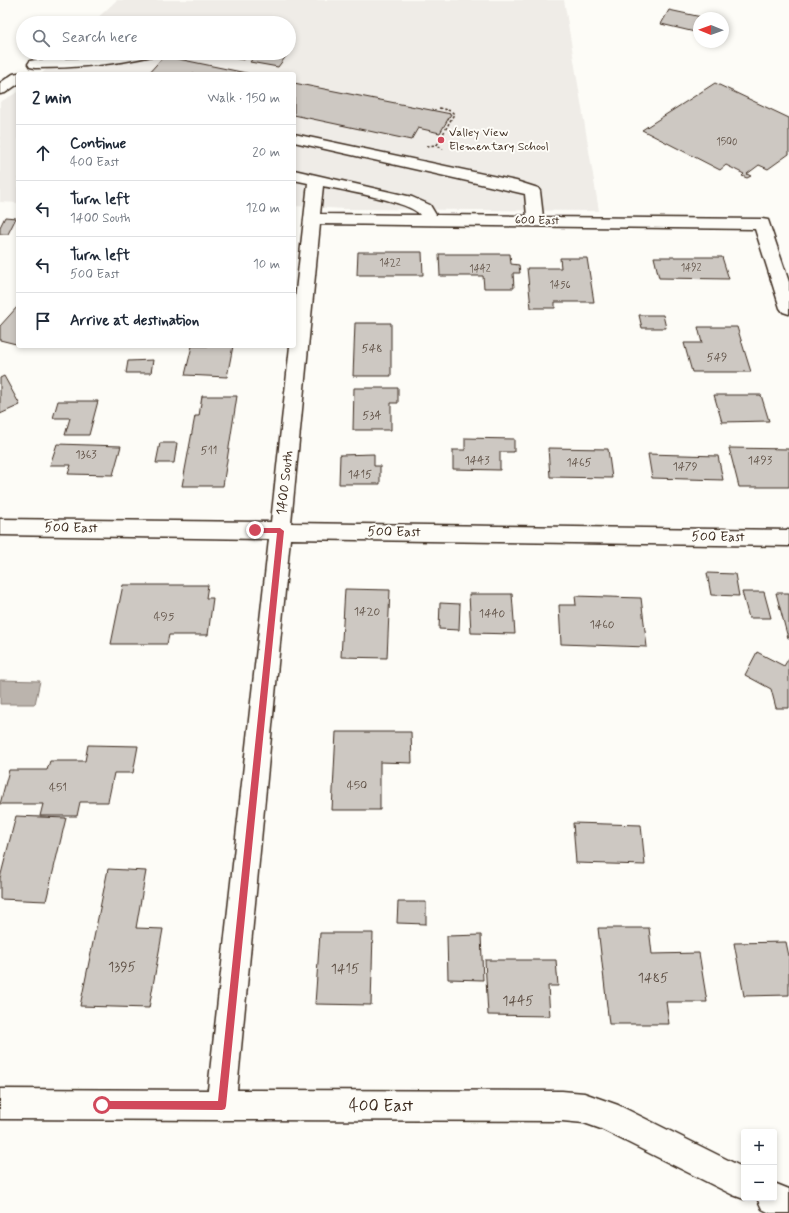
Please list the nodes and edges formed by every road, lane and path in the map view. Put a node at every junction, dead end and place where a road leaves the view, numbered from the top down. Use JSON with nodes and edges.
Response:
{"nodes":[{"id":1,"x":40,"y":60,"type":"edge"},
{"id":2,"x":108,"y":60,"type":"edge"},
{"id":3,"x":35,"y":64,"type":"junction"},
{"id":4,"x":25,"y":72,"type":"edge"},
{"id":5,"x":16,"y":78,"type":"edge"},
{"id":6,"x":0,"y":90,"type":"edge"},
{"id":7,"x":439,"y":108,"type":"dead end"},
{"id":8,"x":296,"y":138,"type":"edge"},
{"id":9,"x":443,"y":149,"type":"dead end"},
{"id":10,"x":296,"y":175,"type":"edge"},
{"id":11,"x":316,"y":180,"type":"junction"},
{"id":12,"x":312,"y":219,"type":"junction"},
{"id":13,"x":431,"y":220,"type":"junction"},
{"id":14,"x":536,"y":221,"type":"junction"},
{"id":15,"x":789,"y":308,"type":"edge"},
{"id":16,"x":0,"y":527,"type":"edge"},
{"id":17,"x":280,"y":531,"type":"junction"},
{"id":18,"x":789,"y":538,"type":"edge"},
{"id":19,"x":0,"y":1104,"type":"edge"},
{"id":20,"x":222,"y":1106,"type":"junction"},
{"id":21,"x":741,"y":1183,"type":"edge"},
{"id":22,"x":777,"y":1200,"type":"edge"},
{"id":23,"x":789,"y":1206,"type":"edge"}],
"edges":[{"from":1,"to":3,"type":"street"},
{"from":2,"to":3,"type":"street"},
{"from":3,"to":4,"type":"street"},
{"from":5,"to":6,"type":"street"},
{"from":7,"to":9,"type":"path"},
{"from":8,"to":14,"type":"street"},
{"from":10,"to":11,"type":"street"},
{"from":11,"to":12,"type":"street","name":"1400 South"},
{"from":11,"to":13,"type":"street"},
{"from":12,"to":13,"type":"street","name":"600 East"},
{"from":12,"to":17,"type":"street","name":"1400 South"},
{"from":13,"to":14,"type":"street","name":"600 East"},
{"from":14,"to":15,"type":"street","name":"600 East"},
{"from":16,"to":17,"type":"street","name":"500 East"},
{"from":17,"to":18,"type":"street","name":"500 East"},
{"from":17,"to":20,"type":"street","name":"1400 South"},
{"from":19,"to":20,"type":"street","name":"400 East"},
{"from":20,"to":21,"type":"street","name":"400 East"},
{"from":22,"to":23,"type":"street"}]}
